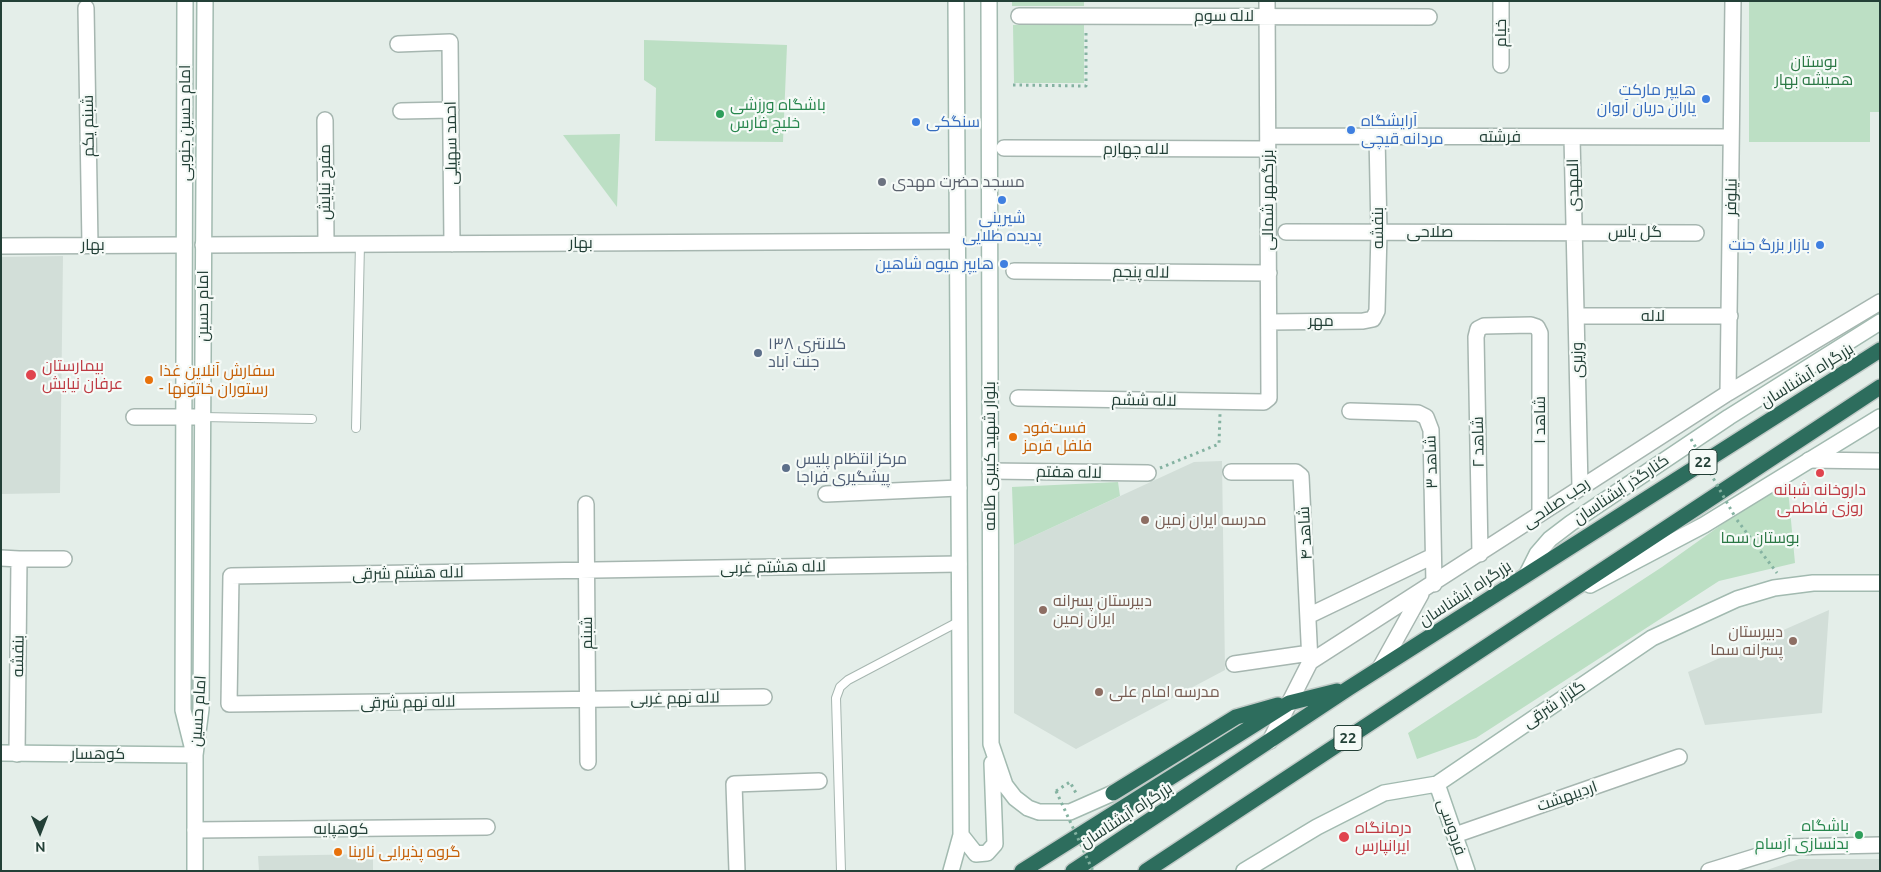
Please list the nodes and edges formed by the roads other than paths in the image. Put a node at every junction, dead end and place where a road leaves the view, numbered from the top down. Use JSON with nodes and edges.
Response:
{"nodes":[{"id":1,"x":185,"y":1,"type":"edge"},
{"id":2,"x":205,"y":1,"type":"edge"},
{"id":3,"x":956,"y":1,"type":"edge"},
{"id":4,"x":988,"y":1,"type":"edge"},
{"id":5,"x":1501,"y":1,"type":"edge"},
{"id":6,"x":1733,"y":1,"type":"edge"},
{"id":7,"x":86,"y":8,"type":"dead end"},
{"id":8,"x":1267,"y":9,"type":"edge"},
{"id":9,"x":1019,"y":16,"type":"dead end"},
{"id":10,"x":1429,"y":17,"type":"dead end"},
{"id":11,"x":398,"y":44,"type":"dead end"},
{"id":12,"x":1501,"y":65,"type":"dead end"},
{"id":13,"x":451,"y":110,"type":"junction"},
{"id":14,"x":401,"y":111,"type":"dead end"},
{"id":15,"x":325,"y":120,"type":"dead end"},
{"id":16,"x":1377,"y":136,"type":"junction"},
{"id":17,"x":1572,"y":137,"type":"junction"},
{"id":18,"x":1731,"y":137,"type":"junction"},
{"id":19,"x":1268,"y":142,"type":"junction"},
{"id":20,"x":1004,"y":148,"type":"dead end"},
{"id":21,"x":1286,"y":232,"type":"dead end"},
{"id":22,"x":1379,"y":232,"type":"junction"},
{"id":23,"x":1574,"y":232,"type":"junction"},
{"id":24,"x":1696,"y":232,"type":"dead end"},
{"id":25,"x":958,"y":241,"type":"junction"},
{"id":26,"x":326,"y":244,"type":"junction"},
{"id":27,"x":360,"y":244,"type":"junction"},
{"id":28,"x":452,"y":244,"type":"junction"},
{"id":29,"x":90,"y":245,"type":"junction"},
{"id":30,"x":184,"y":245,"type":"junction"},
{"id":31,"x":203,"y":245,"type":"junction"},
{"id":32,"x":1,"y":246,"type":"edge"},
{"id":33,"x":1014,"y":271,"type":"dead end"},
{"id":34,"x":1269,"y":273,"type":"junction"},
{"id":35,"x":1880,"y":302,"type":"edge"},
{"id":36,"x":1576,"y":316,"type":"junction"},
{"id":37,"x":1730,"y":316,"type":"junction"},
{"id":38,"x":1373,"y":319,"type":"joint"},
{"id":39,"x":1269,"y":322,"type":"junction"},
{"id":40,"x":1880,"y":322,"type":"edge"},
{"id":41,"x":1478,"y":329,"type":"joint"},
{"id":42,"x":1880,"y":350,"type":"edge"},
{"id":43,"x":1880,"y":387,"type":"edge"},
{"id":44,"x":1728,"y":393,"type":"junction"},
{"id":45,"x":1018,"y":398,"type":"dead end"},
{"id":46,"x":1269,"y":398,"type":"joint"},
{"id":47,"x":1350,"y":411,"type":"dead end"},
{"id":48,"x":202,"y":417,"type":"junction"},
{"id":49,"x":1880,"y":417,"type":"edge"},
{"id":50,"x":134,"y":418,"type":"dead end"},
{"id":51,"x":184,"y":418,"type":"junction"},
{"id":52,"x":312,"y":420,"type":"dead end"},
{"id":53,"x":356,"y":428,"type":"dead end"},
{"id":54,"x":1809,"y":460,"type":"junction"},
{"id":55,"x":1880,"y":461,"type":"edge"},
{"id":56,"x":990,"y":471,"type":"junction"},
{"id":57,"x":1230,"y":472,"type":"dead end"},
{"id":58,"x":1148,"y":473,"type":"road end"},
{"id":59,"x":1580,"y":487,"type":"junction"},
{"id":60,"x":959,"y":488,"type":"junction"},
{"id":61,"x":826,"y":494,"type":"dead end"},
{"id":62,"x":586,"y":504,"type":"dead end"},
{"id":63,"x":1540,"y":514,"type":"junction"},
{"id":64,"x":1480,"y":554,"type":"junction"},
{"id":65,"x":1433,"y":556,"type":"junction"},
{"id":66,"x":1,"y":558,"type":"edge"},
{"id":67,"x":19,"y":559,"type":"junction"},
{"id":68,"x":64,"y":559,"type":"dead end"},
{"id":69,"x":960,"y":564,"type":"junction"},
{"id":70,"x":586,"y":569,"type":"junction"},
{"id":71,"x":1527,"y":574,"type":"junction"},
{"id":72,"x":1880,"y":583,"type":"edge"},
{"id":73,"x":1428,"y":587,"type":"junction"},
{"id":74,"x":1551,"y":606,"type":"junction"},
{"id":75,"x":1308,"y":616,"type":"junction"},
{"id":76,"x":960,"y":621,"type":"junction"},
{"id":77,"x":1310,"y":658,"type":"junction"},
{"id":78,"x":1234,"y":664,"type":"dead end"},
{"id":79,"x":1380,"y":668,"type":"junction"},
{"id":80,"x":1349,"y":688,"type":"junction"},
{"id":81,"x":764,"y":697,"type":"dead end"},
{"id":82,"x":587,"y":699,"type":"junction"},
{"id":83,"x":1289,"y":703,"type":"junction"},
{"id":84,"x":229,"y":704,"type":"joint"},
{"id":85,"x":1270,"y":740,"type":"junction"},
{"id":86,"x":991,"y":744,"type":"junction"},
{"id":87,"x":1,"y":754,"type":"edge"},
{"id":88,"x":17,"y":754,"type":"junction"},
{"id":89,"x":194,"y":755,"type":"junction"},
{"id":90,"x":1679,"y":757,"type":"dead end"},
{"id":91,"x":588,"y":762,"type":"dead end"},
{"id":92,"x":819,"y":781,"type":"dead end"},
{"id":93,"x":1438,"y":784,"type":"junction"},
{"id":94,"x":1113,"y":793,"type":"joint"},
{"id":95,"x":487,"y":827,"type":"dead end"},
{"id":96,"x":195,"y":830,"type":"junction"},
{"id":97,"x":961,"y":835,"type":"junction"},
{"id":98,"x":1455,"y":835,"type":"junction"},
{"id":99,"x":1880,"y":845,"type":"edge"},
{"id":100,"x":195,"y":871,"type":"edge"},
{"id":101,"x":737,"y":871,"type":"edge"},
{"id":102,"x":841,"y":871,"type":"edge"},
{"id":103,"x":951,"y":871,"type":"edge"},
{"id":104,"x":1022,"y":871,"type":"edge"},
{"id":105,"x":1073,"y":871,"type":"edge"},
{"id":106,"x":1146,"y":871,"type":"edge"},
{"id":107,"x":1244,"y":871,"type":"edge"},
{"id":108,"x":1467,"y":871,"type":"edge"},
{"id":109,"x":1709,"y":871,"type":"edge"}],
"edges":[{"from":1,"to":30,"type":"street","name":"امام حسین جنوبی"},
{"from":2,"to":31,"type":"street","name":"امام حسین جنوبی"},
{"from":3,"to":25,"type":"street","name":"بلوار شهید کبیری طامه"},
{"from":4,"to":56,"type":"street","name":"بلوار شهید کبیری طامه"},
{"from":5,"to":12,"type":"street","name":"خیام"},
{"from":6,"to":18,"type":"street","name":"نیلوفر"},
{"from":7,"to":29,"type":"street","name":"شبنم یکم"},
{"from":8,"to":9,"type":"street","name":"لاله سوم"},
{"from":8,"to":10,"type":"street","name":"لاله سوم"},
{"from":8,"to":19,"type":"street","name":"بزرگمهر شمالی"},
{"from":11,"to":13,"type":"street","name":"احمد سهیلی"},
{"from":13,"to":14,"type":"street"},
{"from":13,"to":28,"type":"street","name":"احمد سهیلی"},
{"from":15,"to":26,"type":"street","name":"مفرح نیایش"},
{"from":16,"to":17,"type":"street","name":"فرشته"},
{"from":16,"to":19,"type":"street","name":"فرشته"},
{"from":16,"to":22,"type":"street","name":"بنفشه"},
{"from":17,"to":18,"type":"street","name":"فرشته"},
{"from":17,"to":23,"type":"street","name":"المهدی"},
{"from":18,"to":37,"type":"street","name":"نیلوفر"},
{"from":19,"to":20,"type":"street","name":"لاله چهارم"},
{"from":19,"to":34,"type":"street","name":"بزرگمهر شمالی"},
{"from":21,"to":22,"type":"street","name":"صلاحی"},
{"from":22,"to":23,"type":"street","name":"صلاحی"},
{"from":22,"to":38,"type":"street","name":"بنفشه"},
{"from":23,"to":24,"type":"street","name":"گل یاس"},
{"from":23,"to":36,"type":"street","name":"وزیری"},
{"from":25,"to":28,"type":"street","name":"بهار"},
{"from":25,"to":60,"type":"street","name":"بلوار شهید کبیری طامه"},
{"from":26,"to":27,"type":"street","name":"بهار"},
{"from":26,"to":31,"type":"street","name":"بهار"},
{"from":27,"to":28,"type":"street","name":"بهار"},
{"from":27,"to":53,"type":"lane"},
{"from":29,"to":30,"type":"street","name":"بهار"},
{"from":29,"to":32,"type":"street","name":"بهار"},
{"from":30,"to":31,"type":"street","name":"بهار"},
{"from":30,"to":51,"type":"street","name":"امام حسین"},
{"from":31,"to":48,"type":"street","name":"امام حسین"},
{"from":33,"to":34,"type":"street","name":"لاله پنجم"},
{"from":34,"to":39,"type":"street","name":"بزرگمهر شمالی"},
{"from":35,"to":44,"type":"street","name":"رجب صلاحی"},
{"from":36,"to":37,"type":"street","name":"لاله"},
{"from":36,"to":59,"type":"street","name":"وزیری"},
{"from":37,"to":44,"type":"street","name":"نیلوفر"},
{"from":38,"to":39,"type":"street","name":"مهر"},
{"from":39,"to":46,"type":"street","name":"بزرگمهر شمالی"},
{"from":40,"to":71,"type":"street","name":"کنارگذر آبشناسان"},
{"from":41,"to":63,"type":"street","name":"شاهد ۱"},
{"from":41,"to":64,"type":"street","name":"شاهد ۲"},
{"from":42,"to":71,"type":"highway","name":"بزرگراه آبشناسان","number":"22"},
{"from":43,"to":74,"type":"highway","number":"22"},
{"from":44,"to":59,"type":"street","name":"رجب صلاحی"},
{"from":45,"to":46,"type":"street","name":"لاله ششم"},
{"from":47,"to":65,"type":"street","name":"شاهد ۳"},
{"from":48,"to":51,"type":"street"},
{"from":48,"to":52,"type":"lane"},
{"from":48,"to":89,"type":"street","name":"امام حسین"},
{"from":49,"to":54,"type":"street"},
{"from":50,"to":51,"type":"street"},
{"from":51,"to":89,"type":"street","name":"امام حسین"},
{"from":54,"to":55,"type":"street"},
{"from":54,"to":74,"type":"street"},
{"from":56,"to":58,"type":"street","name":"لاله هفتم"},
{"from":56,"to":86,"type":"street","name":"بلوار شهید کبیری طامه"},
{"from":57,"to":75,"type":"street","name":"شاهد ۴"},
{"from":59,"to":63,"type":"street","name":"رجب صلاحی"},
{"from":60,"to":61,"type":"street"},
{"from":60,"to":69,"type":"street","name":"بلوار شهید کبیری طامه"},
{"from":62,"to":70,"type":"street","name":"شبنم"},
{"from":63,"to":64,"type":"street","name":"رجب صلاحی"},
{"from":64,"to":73,"type":"street","name":"رجب صلاحی"},
{"from":65,"to":73,"type":"street","name":"شاهد ۳"},
{"from":65,"to":75,"type":"street"},
{"from":66,"to":67,"type":"street"},
{"from":67,"to":68,"type":"street"},
{"from":67,"to":88,"type":"street","name":"بنفشه"},
{"from":69,"to":70,"type":"street","name":"لاله هشتم غربی"},
{"from":69,"to":76,"type":"street","name":"بلوار شهید کبیری طامه"},
{"from":70,"to":82,"type":"street","name":"شبنم"},
{"from":70,"to":84,"type":"street","name":"لاله هشتم شرقی"},
{"from":71,"to":79,"type":"highway","name":"بزرگراه آبشناسان","number":"22"},
{"from":72,"to":93,"type":"street","name":"گلزار شرقی"},
{"from":73,"to":77,"type":"street","name":"رجب صلاحی"},
{"from":73,"to":79,"type":"street"},
{"from":74,"to":106,"type":"highway","number":"22"},
{"from":75,"to":77,"type":"street","name":"شاهد ۴"},
{"from":76,"to":97,"type":"street","name":"بلوار شهید کبیری طامه"},
{"from":76,"to":102,"type":"lane"},
{"from":77,"to":78,"type":"street"},
{"from":77,"to":83,"type":"street"},
{"from":79,"to":80,"type":"highway","name":"بزرگراه آبشناسان","number":"22"},
{"from":80,"to":83,"type":"highway"},
{"from":80,"to":85,"type":"highway","name":"بزرگراه آبشناسان","number":"22"},
{"from":81,"to":82,"type":"street","name":"لاله نهم غربی"},
{"from":82,"to":84,"type":"street","name":"لاله نهم شرقی"},
{"from":82,"to":91,"type":"street","name":"شبنم"},
{"from":83,"to":85,"type":"street"},
{"from":83,"to":94,"type":"highway"},
{"from":83,"to":104,"type":"highway"},
{"from":85,"to":105,"type":"highway","name":"بزرگراه آبشناسان","number":"22"},
{"from":86,"to":94,"type":"street","name":"بلوار شهید کبیری طامه"},
{"from":86,"to":97,"type":"street"},
{"from":87,"to":88,"type":"street","name":"کوهسار"},
{"from":88,"to":89,"type":"street","name":"کوهسار"},
{"from":89,"to":96,"type":"street"},
{"from":90,"to":98,"type":"street","name":"اردیبهشت"},
{"from":92,"to":101,"type":"street"},
{"from":93,"to":98,"type":"street","name":"فردوسی"},
{"from":93,"to":107,"type":"street","name":"گلزار شرقی"},
{"from":95,"to":96,"type":"street","name":"کوهپایه"},
{"from":96,"to":100,"type":"street"},
{"from":97,"to":103,"type":"street","name":"بلوار شهید کبیری طامه"},
{"from":98,"to":108,"type":"street","name":"فردوسی"},
{"from":99,"to":109,"type":"street"}]}
